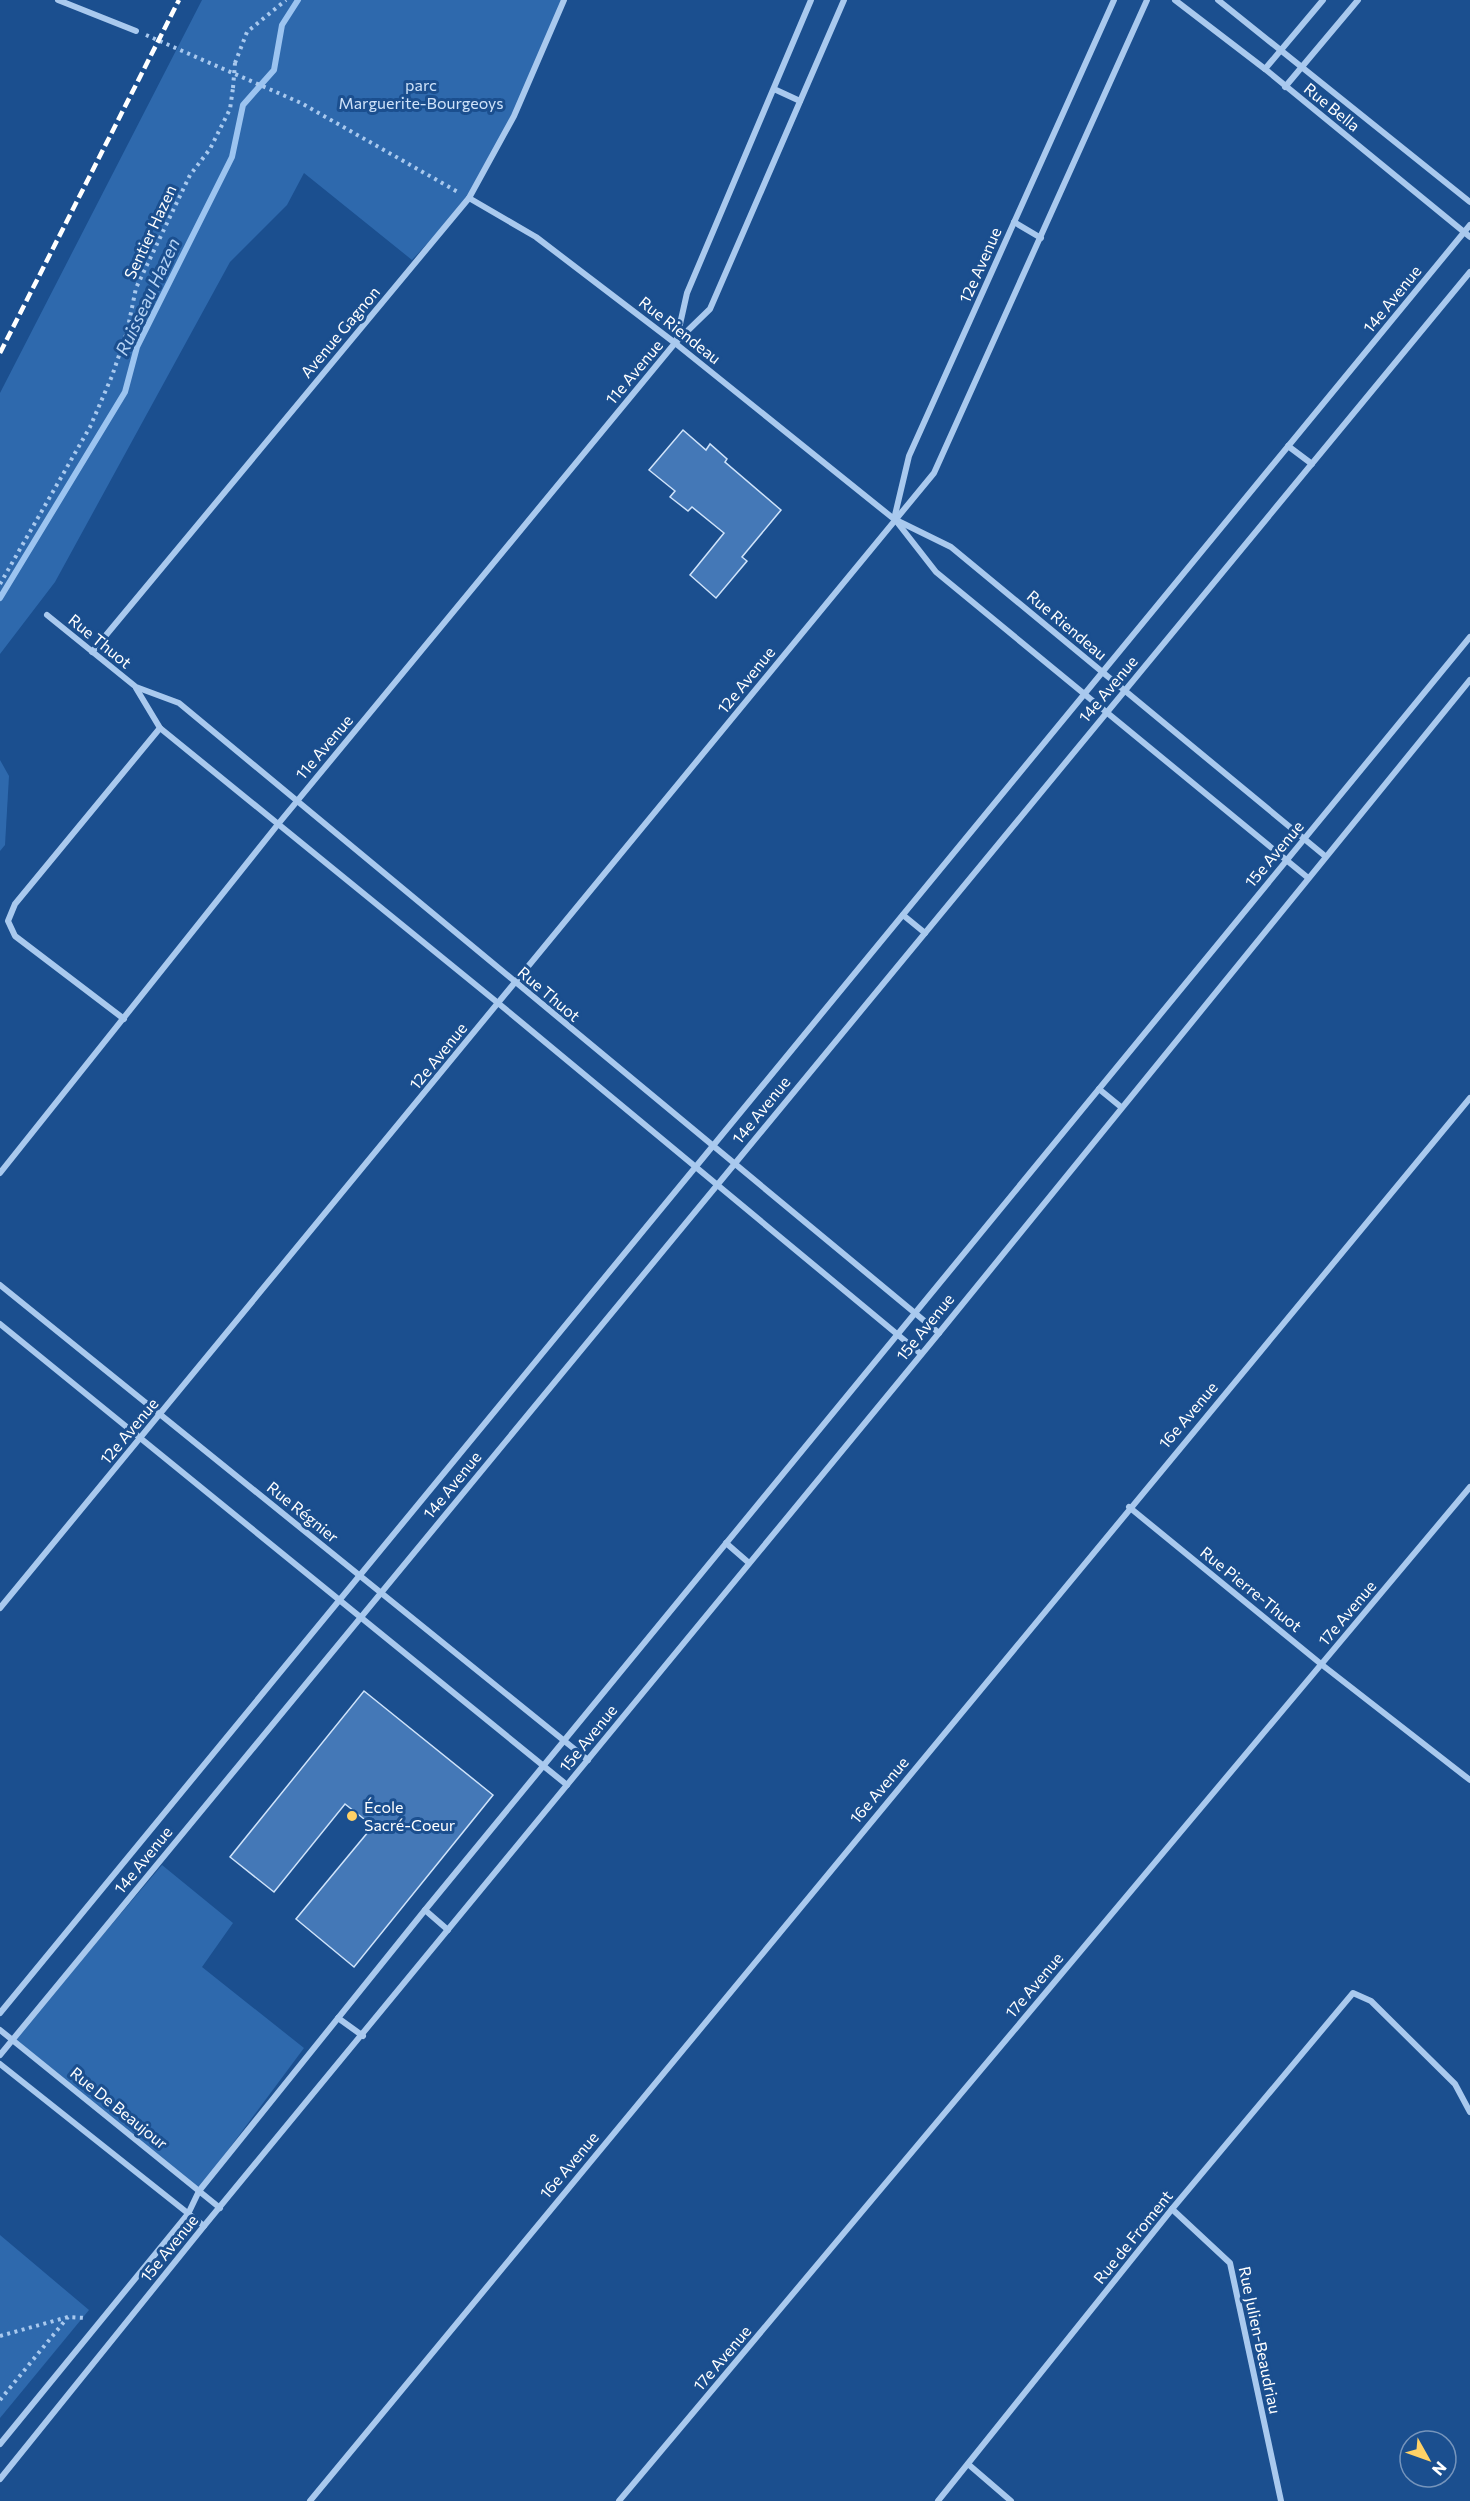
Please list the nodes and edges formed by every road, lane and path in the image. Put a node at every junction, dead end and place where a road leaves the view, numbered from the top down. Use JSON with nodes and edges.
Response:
{"nodes":[{"id":1,"x":58,"y":0,"type":"edge"},
{"id":2,"x":286,"y":0,"type":"edge"},
{"id":3,"x":564,"y":0,"type":"edge"},
{"id":4,"x":811,"y":0,"type":"edge"},
{"id":5,"x":844,"y":0,"type":"edge"},
{"id":6,"x":1114,"y":0,"type":"edge"},
{"id":7,"x":1148,"y":0,"type":"edge"},
{"id":8,"x":1175,"y":0,"type":"edge"},
{"id":9,"x":1218,"y":0,"type":"edge"},
{"id":10,"x":1323,"y":0,"type":"edge"},
{"id":11,"x":1358,"y":0,"type":"edge"},
{"id":12,"x":136,"y":31,"type":"joint"},
{"id":13,"x":1281,"y":51,"type":"junction"},
{"id":14,"x":1303,"y":66,"type":"junction"},
{"id":15,"x":1265,"y":69,"type":"junction"},
{"id":16,"x":1285,"y":87,"type":"junction"},
{"id":17,"x":774,"y":89,"type":"junction"},
{"id":18,"x":800,"y":101,"type":"junction"},
{"id":19,"x":469,"y":198,"type":"junction"},
{"id":20,"x":1470,"y":202,"type":"edge"},
{"id":21,"x":1014,"y":222,"type":"junction"},
{"id":22,"x":1470,"y":225,"type":"edge"},
{"id":23,"x":1464,"y":232,"type":"junction"},
{"id":24,"x":1470,"y":237,"type":"edge"},
{"id":25,"x":1041,"y":238,"type":"junction"},
{"id":26,"x":1470,"y":272,"type":"edge"},
{"id":27,"x":675,"y":343,"type":"junction"},
{"id":28,"x":1288,"y":446,"type":"junction"},
{"id":29,"x":1312,"y":464,"type":"junction"},
{"id":30,"x":894,"y":519,"type":"junction"},
{"id":31,"x":0,"y":584,"type":"edge"},
{"id":32,"x":47,"y":615,"type":"dead end"},
{"id":33,"x":1470,"y":637,"type":"edge"},
{"id":34,"x":92,"y":651,"type":"junction"},
{"id":35,"x":1103,"y":672,"type":"junction"},
{"id":36,"x":1470,"y":680,"type":"edge"},
{"id":37,"x":136,"y":687,"type":"junction"},
{"id":38,"x":1125,"y":691,"type":"junction"},
{"id":39,"x":1085,"y":694,"type":"junction"},
{"id":40,"x":1107,"y":712,"type":"junction"},
{"id":41,"x":160,"y":728,"type":"junction"},
{"id":42,"x":297,"y":802,"type":"junction"},
{"id":43,"x":279,"y":823,"type":"junction"},
{"id":44,"x":1304,"y":839,"type":"junction"},
{"id":45,"x":1325,"y":856,"type":"junction"},
{"id":46,"x":1287,"y":860,"type":"junction"},
{"id":47,"x":1307,"y":877,"type":"junction"},
{"id":48,"x":903,"y":915,"type":"junction"},
{"id":49,"x":925,"y":933,"type":"junction"},
{"id":50,"x":515,"y":983,"type":"junction"},
{"id":51,"x":498,"y":1003,"type":"junction"},
{"id":52,"x":124,"y":1019,"type":"junction"},
{"id":53,"x":1099,"y":1089,"type":"junction"},
{"id":54,"x":1470,"y":1098,"type":"edge"},
{"id":55,"x":1121,"y":1107,"type":"junction"},
{"id":56,"x":713,"y":1146,"type":"junction"},
{"id":57,"x":734,"y":1164,"type":"junction"},
{"id":58,"x":696,"y":1166,"type":"junction"},
{"id":59,"x":0,"y":1173,"type":"edge"},
{"id":60,"x":718,"y":1184,"type":"junction"},
{"id":61,"x":0,"y":1285,"type":"edge"},
{"id":62,"x":915,"y":1313,"type":"junction"},
{"id":63,"x":0,"y":1324,"type":"edge"},
{"id":64,"x":939,"y":1333,"type":"junction"},
{"id":65,"x":898,"y":1334,"type":"junction"},
{"id":66,"x":921,"y":1354,"type":"junction"},
{"id":67,"x":160,"y":1415,"type":"junction"},
{"id":68,"x":141,"y":1439,"type":"junction"},
{"id":69,"x":1470,"y":1487,"type":"edge"},
{"id":70,"x":1129,"y":1507,"type":"junction"},
{"id":71,"x":726,"y":1544,"type":"junction"},
{"id":72,"x":749,"y":1563,"type":"junction"},
{"id":73,"x":360,"y":1576,"type":"junction"},
{"id":74,"x":381,"y":1593,"type":"junction"},
{"id":75,"x":339,"y":1600,"type":"junction"},
{"id":76,"x":0,"y":1608,"type":"edge"},
{"id":77,"x":360,"y":1618,"type":"junction"},
{"id":78,"x":1321,"y":1664,"type":"junction"},
{"id":79,"x":565,"y":1741,"type":"junction"},
{"id":80,"x":588,"y":1760,"type":"junction"},
{"id":81,"x":544,"y":1767,"type":"junction"},
{"id":82,"x":1470,"y":1780,"type":"edge"},
{"id":83,"x":567,"y":1785,"type":"junction"},
{"id":84,"x":425,"y":1910,"type":"junction"},
{"id":85,"x":448,"y":1930,"type":"junction"},
{"id":86,"x":0,"y":2013,"type":"edge"},
{"id":87,"x":338,"y":2018,"type":"junction"},
{"id":88,"x":0,"y":2030,"type":"edge"},
{"id":89,"x":363,"y":2036,"type":"junction"},
{"id":90,"x":13,"y":2040,"type":"junction"},
{"id":91,"x":0,"y":2055,"type":"edge"},
{"id":92,"x":0,"y":2064,"type":"edge"},
{"id":93,"x":1470,"y":2112,"type":"edge"},
{"id":94,"x":199,"y":2190,"type":"junction"},
{"id":95,"x":220,"y":2208,"type":"junction"},
{"id":96,"x":1172,"y":2209,"type":"junction"},
{"id":97,"x":188,"y":2214,"type":"junction"},
{"id":98,"x":204,"y":2226,"type":"junction"},
{"id":99,"x":68,"y":2317,"type":"junction"},
{"id":100,"x":86,"y":2318,"type":"dead end"},
{"id":101,"x":0,"y":2336,"type":"edge"},
{"id":102,"x":0,"y":2400,"type":"edge"},
{"id":103,"x":0,"y":2444,"type":"edge"},
{"id":104,"x":968,"y":2464,"type":"junction"},
{"id":105,"x":0,"y":2479,"type":"edge"},
{"id":106,"x":310,"y":2501,"type":"edge"},
{"id":107,"x":619,"y":2501,"type":"edge"},
{"id":108,"x":938,"y":2501,"type":"edge"},
{"id":109,"x":1011,"y":2501,"type":"edge"},
{"id":110,"x":1281,"y":2501,"type":"edge"}],
"edges":[{"from":1,"to":12,"type":"street"},
{"from":2,"to":31,"type":"path","name":"Sentier Hazen","bridge":true},
{"from":3,"to":19,"type":"street","name":"Avenue Gagnon"},
{"from":4,"to":17,"type":"street","name":"11e Avenue"},
{"from":5,"to":18,"type":"street","name":"11e Avenue"},
{"from":6,"to":21,"type":"street","name":"12e Avenue"},
{"from":7,"to":25,"type":"street","name":"12e Avenue"},
{"from":8,"to":15,"type":"street","name":"Rue Bella"},
{"from":9,"to":13,"type":"street","name":"Rue Bella"},
{"from":10,"to":13,"type":"street"},
{"from":11,"to":14,"type":"street"},
{"from":12,"to":19,"type":"path"},
{"from":13,"to":14,"type":"street","name":"Rue Bella"},
{"from":13,"to":15,"type":"street"},
{"from":14,"to":16,"type":"street"},
{"from":14,"to":20,"type":"street","name":"Rue Bella"},
{"from":15,"to":16,"type":"street","name":"Rue Bella"},
{"from":16,"to":23,"type":"street","name":"Rue Bella"},
{"from":17,"to":18,"type":"street"},
{"from":17,"to":27,"type":"street","name":"11e Avenue"},
{"from":18,"to":27,"type":"street","name":"11e Avenue"},
{"from":19,"to":27,"type":"street","name":"Rue Riendeau"},
{"from":19,"to":34,"type":"street","name":"Avenue Gagnon"},
{"from":21,"to":25,"type":"street","name":"12e Avenue"},
{"from":21,"to":30,"type":"street","name":"12e Avenue"},
{"from":22,"to":23,"type":"street","name":"14e Avenue"},
{"from":23,"to":24,"type":"street","name":"Rue Bella"},
{"from":23,"to":28,"type":"street","name":"14e Avenue"},
{"from":25,"to":30,"type":"street","name":"12e Avenue"},
{"from":26,"to":29,"type":"street","name":"14e Avenue"},
{"from":27,"to":30,"type":"street","name":"Rue Riendeau"},
{"from":27,"to":42,"type":"street","name":"11e Avenue"},
{"from":28,"to":29,"type":"street"},
{"from":28,"to":35,"type":"street","name":"14e Avenue"},
{"from":29,"to":38,"type":"street","name":"14e Avenue"},
{"from":30,"to":35,"type":"street","name":"Rue Riendeau"},
{"from":30,"to":39,"type":"street","name":"Rue Riendeau"},
{"from":30,"to":50,"type":"street","name":"12e Avenue"},
{"from":32,"to":34,"type":"street","name":"Rue Thuot"},
{"from":33,"to":44,"type":"street","name":"15e Avenue"},
{"from":34,"to":37,"type":"street","name":"Rue Thuot"},
{"from":35,"to":38,"type":"street","name":"Rue Riendeau"},
{"from":35,"to":39,"type":"street","name":"14e Avenue"},
{"from":36,"to":45,"type":"street","name":"15e Avenue"},
{"from":37,"to":41,"type":"street","name":"Rue Thuot"},
{"from":37,"to":42,"type":"street","name":"Rue Thuot"},
{"from":38,"to":40,"type":"street","name":"14e Avenue"},
{"from":38,"to":44,"type":"street","name":"Rue Riendeau"},
{"from":39,"to":40,"type":"street","name":"Rue Riendeau"},
{"from":39,"to":48,"type":"street","name":"14e Avenue"},
{"from":40,"to":46,"type":"street","name":"Rue Riendeau"},
{"from":40,"to":49,"type":"street","name":"14e Avenue"},
{"from":41,"to":43,"type":"street","name":"Rue Thuot"},
{"from":41,"to":52,"type":"street"},
{"from":42,"to":43,"type":"street","name":"11e Avenue"},
{"from":42,"to":50,"type":"street","name":"Rue Thuot"},
{"from":43,"to":51,"type":"street","name":"Rue Thuot"},
{"from":43,"to":52,"type":"street","name":"11e Avenue"},
{"from":44,"to":45,"type":"street","name":"Rue Riendeau"},
{"from":44,"to":46,"type":"street","name":"15e Avenue"},
{"from":45,"to":47,"type":"street","name":"15e Avenue"},
{"from":46,"to":47,"type":"street","name":"Rue Riendeau"},
{"from":46,"to":53,"type":"street","name":"15e Avenue"},
{"from":47,"to":55,"type":"street","name":"15e Avenue"},
{"from":48,"to":49,"type":"street"},
{"from":48,"to":56,"type":"street","name":"14e Avenue"},
{"from":49,"to":57,"type":"street","name":"14e Avenue"},
{"from":50,"to":51,"type":"street","name":"12e Avenue"},
{"from":50,"to":56,"type":"street","name":"Rue Thuot"},
{"from":51,"to":58,"type":"street","name":"Rue Thuot"},
{"from":51,"to":67,"type":"street","name":"12e Avenue"},
{"from":52,"to":59,"type":"street","name":"11e Avenue"},
{"from":53,"to":55,"type":"street"},
{"from":53,"to":62,"type":"street","name":"15e Avenue"},
{"from":54,"to":70,"type":"street","name":"16e Avenue"},
{"from":55,"to":64,"type":"street","name":"15e Avenue"},
{"from":56,"to":57,"type":"street","name":"Rue Thuot"},
{"from":56,"to":58,"type":"street","name":"14e Avenue"},
{"from":57,"to":60,"type":"street","name":"14e Avenue"},
{"from":57,"to":62,"type":"street","name":"Rue Thuot"},
{"from":58,"to":60,"type":"street","name":"Rue Thuot"},
{"from":58,"to":73,"type":"street","name":"14e Avenue"},
{"from":60,"to":65,"type":"street","name":"Rue Thuot"},
{"from":60,"to":74,"type":"street","name":"14e Avenue"},
{"from":61,"to":67,"type":"street","name":"Rue Régnier"},
{"from":62,"to":64,"type":"street","name":"Rue Thuot"},
{"from":62,"to":65,"type":"street","name":"15e Avenue"},
{"from":63,"to":68,"type":"street"},
{"from":64,"to":66,"type":"street","name":"15e Avenue"},
{"from":65,"to":66,"type":"street","name":"Rue Thuot"},
{"from":65,"to":71,"type":"street","name":"15e Avenue"},
{"from":66,"to":72,"type":"street","name":"15e Avenue"},
{"from":67,"to":68,"type":"street","name":"12e Avenue"},
{"from":67,"to":73,"type":"street","name":"Rue Régnier"},
{"from":68,"to":75,"type":"street"},
{"from":68,"to":76,"type":"street","name":"12e Avenue"},
{"from":69,"to":78,"type":"street","name":"17e Avenue"},
{"from":70,"to":78,"type":"street","name":"Rue Pierre-Thuot"},
{"from":70,"to":106,"type":"street","name":"16e Avenue"},
{"from":71,"to":72,"type":"street"},
{"from":71,"to":79,"type":"street","name":"15e Avenue"},
{"from":72,"to":80,"type":"street","name":"15e Avenue"},
{"from":73,"to":74,"type":"street","name":"Rue Régnier"},
{"from":73,"to":75,"type":"street","name":"14e Avenue"},
{"from":74,"to":77,"type":"street","name":"14e Avenue"},
{"from":74,"to":79,"type":"street","name":"Rue Régnier"},
{"from":75,"to":77,"type":"street"},
{"from":75,"to":86,"type":"street","name":"14e Avenue"},
{"from":77,"to":81,"type":"street"},
{"from":77,"to":90,"type":"street","name":"14e Avenue"},
{"from":78,"to":82,"type":"street","name":"Rue Pierre-Thuot"},
{"from":78,"to":107,"type":"street","name":"17e Avenue"},
{"from":79,"to":80,"type":"street","name":"Rue Régnier"},
{"from":79,"to":81,"type":"street","name":"15e Avenue"},
{"from":80,"to":83,"type":"street","name":"15e Avenue"},
{"from":81,"to":83,"type":"street"},
{"from":81,"to":84,"type":"street","name":"15e Avenue"},
{"from":83,"to":85,"type":"street","name":"15e Avenue"},
{"from":84,"to":85,"type":"street"},
{"from":84,"to":87,"type":"street","name":"15e Avenue"},
{"from":85,"to":89,"type":"street","name":"15e Avenue"},
{"from":87,"to":89,"type":"street"},
{"from":87,"to":94,"type":"street","name":"15e Avenue"},
{"from":88,"to":90,"type":"street","name":"Rue De Beaujour"},
{"from":89,"to":95,"type":"street","name":"15e Avenue"},
{"from":90,"to":91,"type":"street","name":"14e Avenue"},
{"from":90,"to":94,"type":"street","name":"Rue De Beaujour"},
{"from":92,"to":97,"type":"street"},
{"from":93,"to":96,"type":"street","name":"Rue de Froment"},
{"from":94,"to":95,"type":"street","name":"Rue De Beaujour"},
{"from":94,"to":97,"type":"street","name":"15e Avenue"},
{"from":95,"to":98,"type":"street","name":"15e Avenue"},
{"from":96,"to":104,"type":"street","name":"Rue de Froment"},
{"from":96,"to":110,"type":"street","name":"Rue Julien-Beaudriau"},
{"from":97,"to":98,"type":"street"},
{"from":97,"to":103,"type":"street","name":"15e Avenue"},
{"from":98,"to":105,"type":"street","name":"15e Avenue"},
{"from":99,"to":100,"type":"path"},
{"from":99,"to":101,"type":"path"},
{"from":99,"to":102,"type":"path"},
{"from":104,"to":108,"type":"street","name":"Rue de Froment"},
{"from":104,"to":109,"type":"street"}]}
